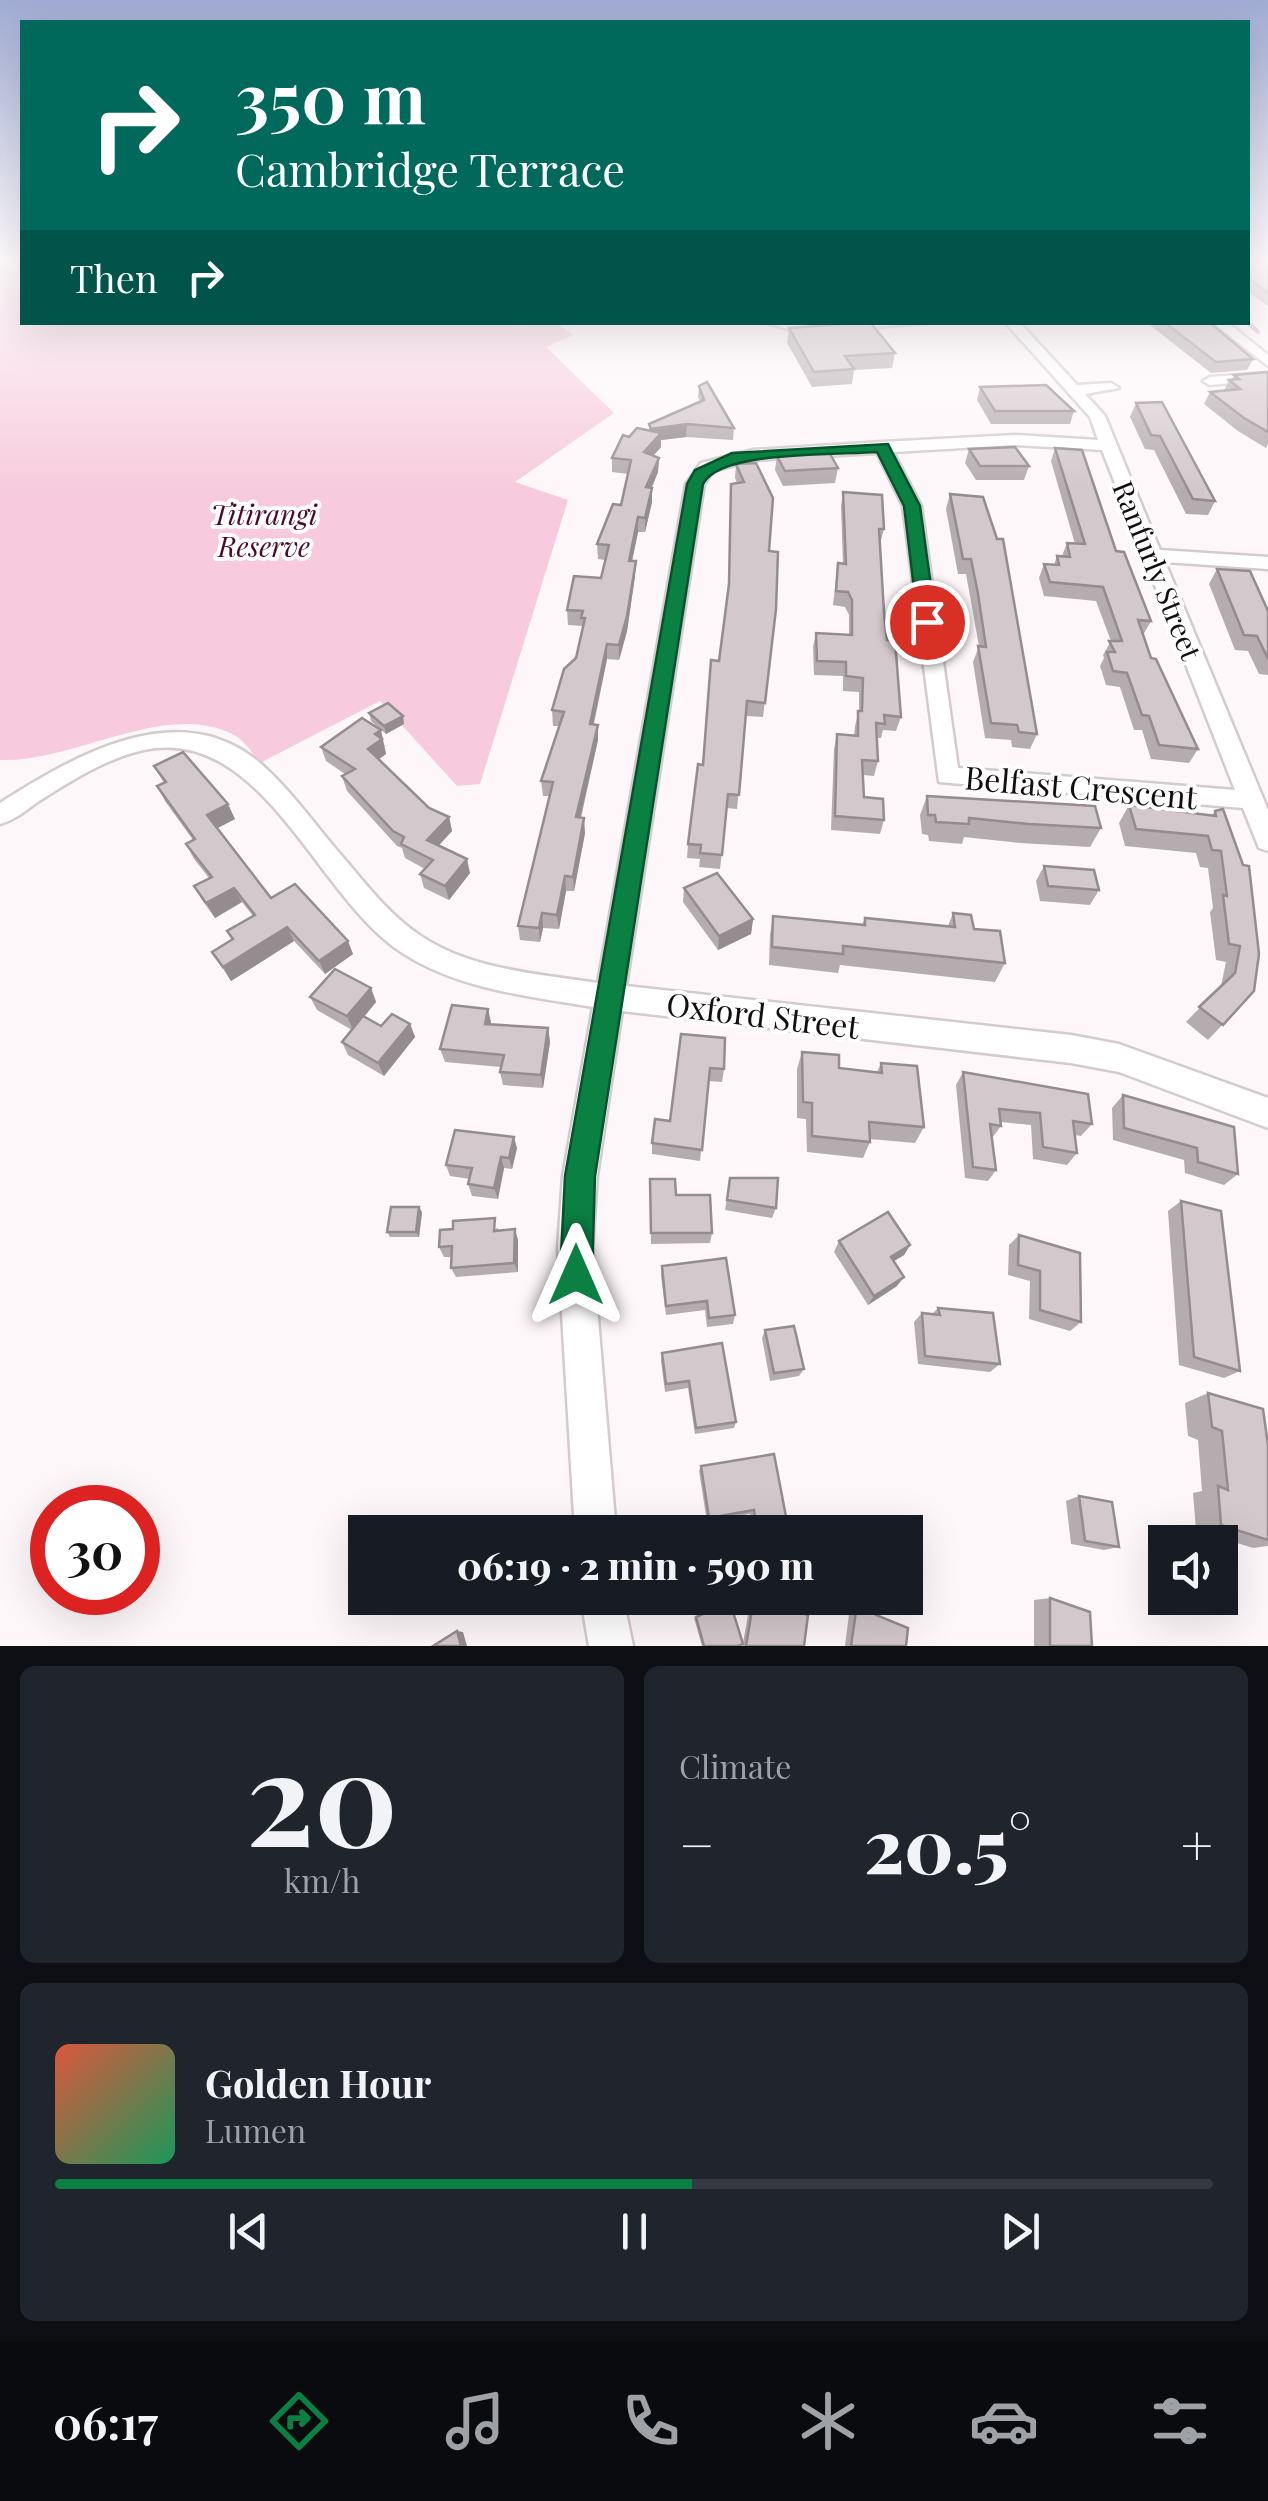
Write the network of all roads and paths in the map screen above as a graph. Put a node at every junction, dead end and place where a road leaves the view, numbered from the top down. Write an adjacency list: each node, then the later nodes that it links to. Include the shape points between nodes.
1 (1027, 339): 7 (street, Ranfurly Street)
2 (1239, 339): 3 (street)
3 (1268, 362)
4 (1268, 376): 5 (street)
5 (1210, 381)
6 (1111, 388): 7 (street)
7 (1076, 390): 8 (street, Ranfurly Street, via 1097,416)
8 (1108, 445): 9 (street, via 1015,440); 10 (street, Ranfurly Street)
9 (882, 448): 12 (street, Belfast Crescent, via 912,506 947,776); 15 (street, via 732,458 707,467 695,484)
10 (1152, 554): 11 (street); 12 (street, Ranfurly Street)
11 (1268, 564)
12 (1252, 800): 14 (street, Ranfurly Street)
13 (0, 815): 15 (street, Oxford Street, via 90,758 118,748 168,739 210,744 251,769 384,924 415,947 482,976)
14 (1268, 841)
15 (610, 996): 16 (street, Oxford Street, via 1071,1049 1119,1058); 17 (street, via 575,1247)
16 (1268, 1113)
17 (594, 1515)
18 (605, 1615): 19 (street)
19 (611, 1646)

